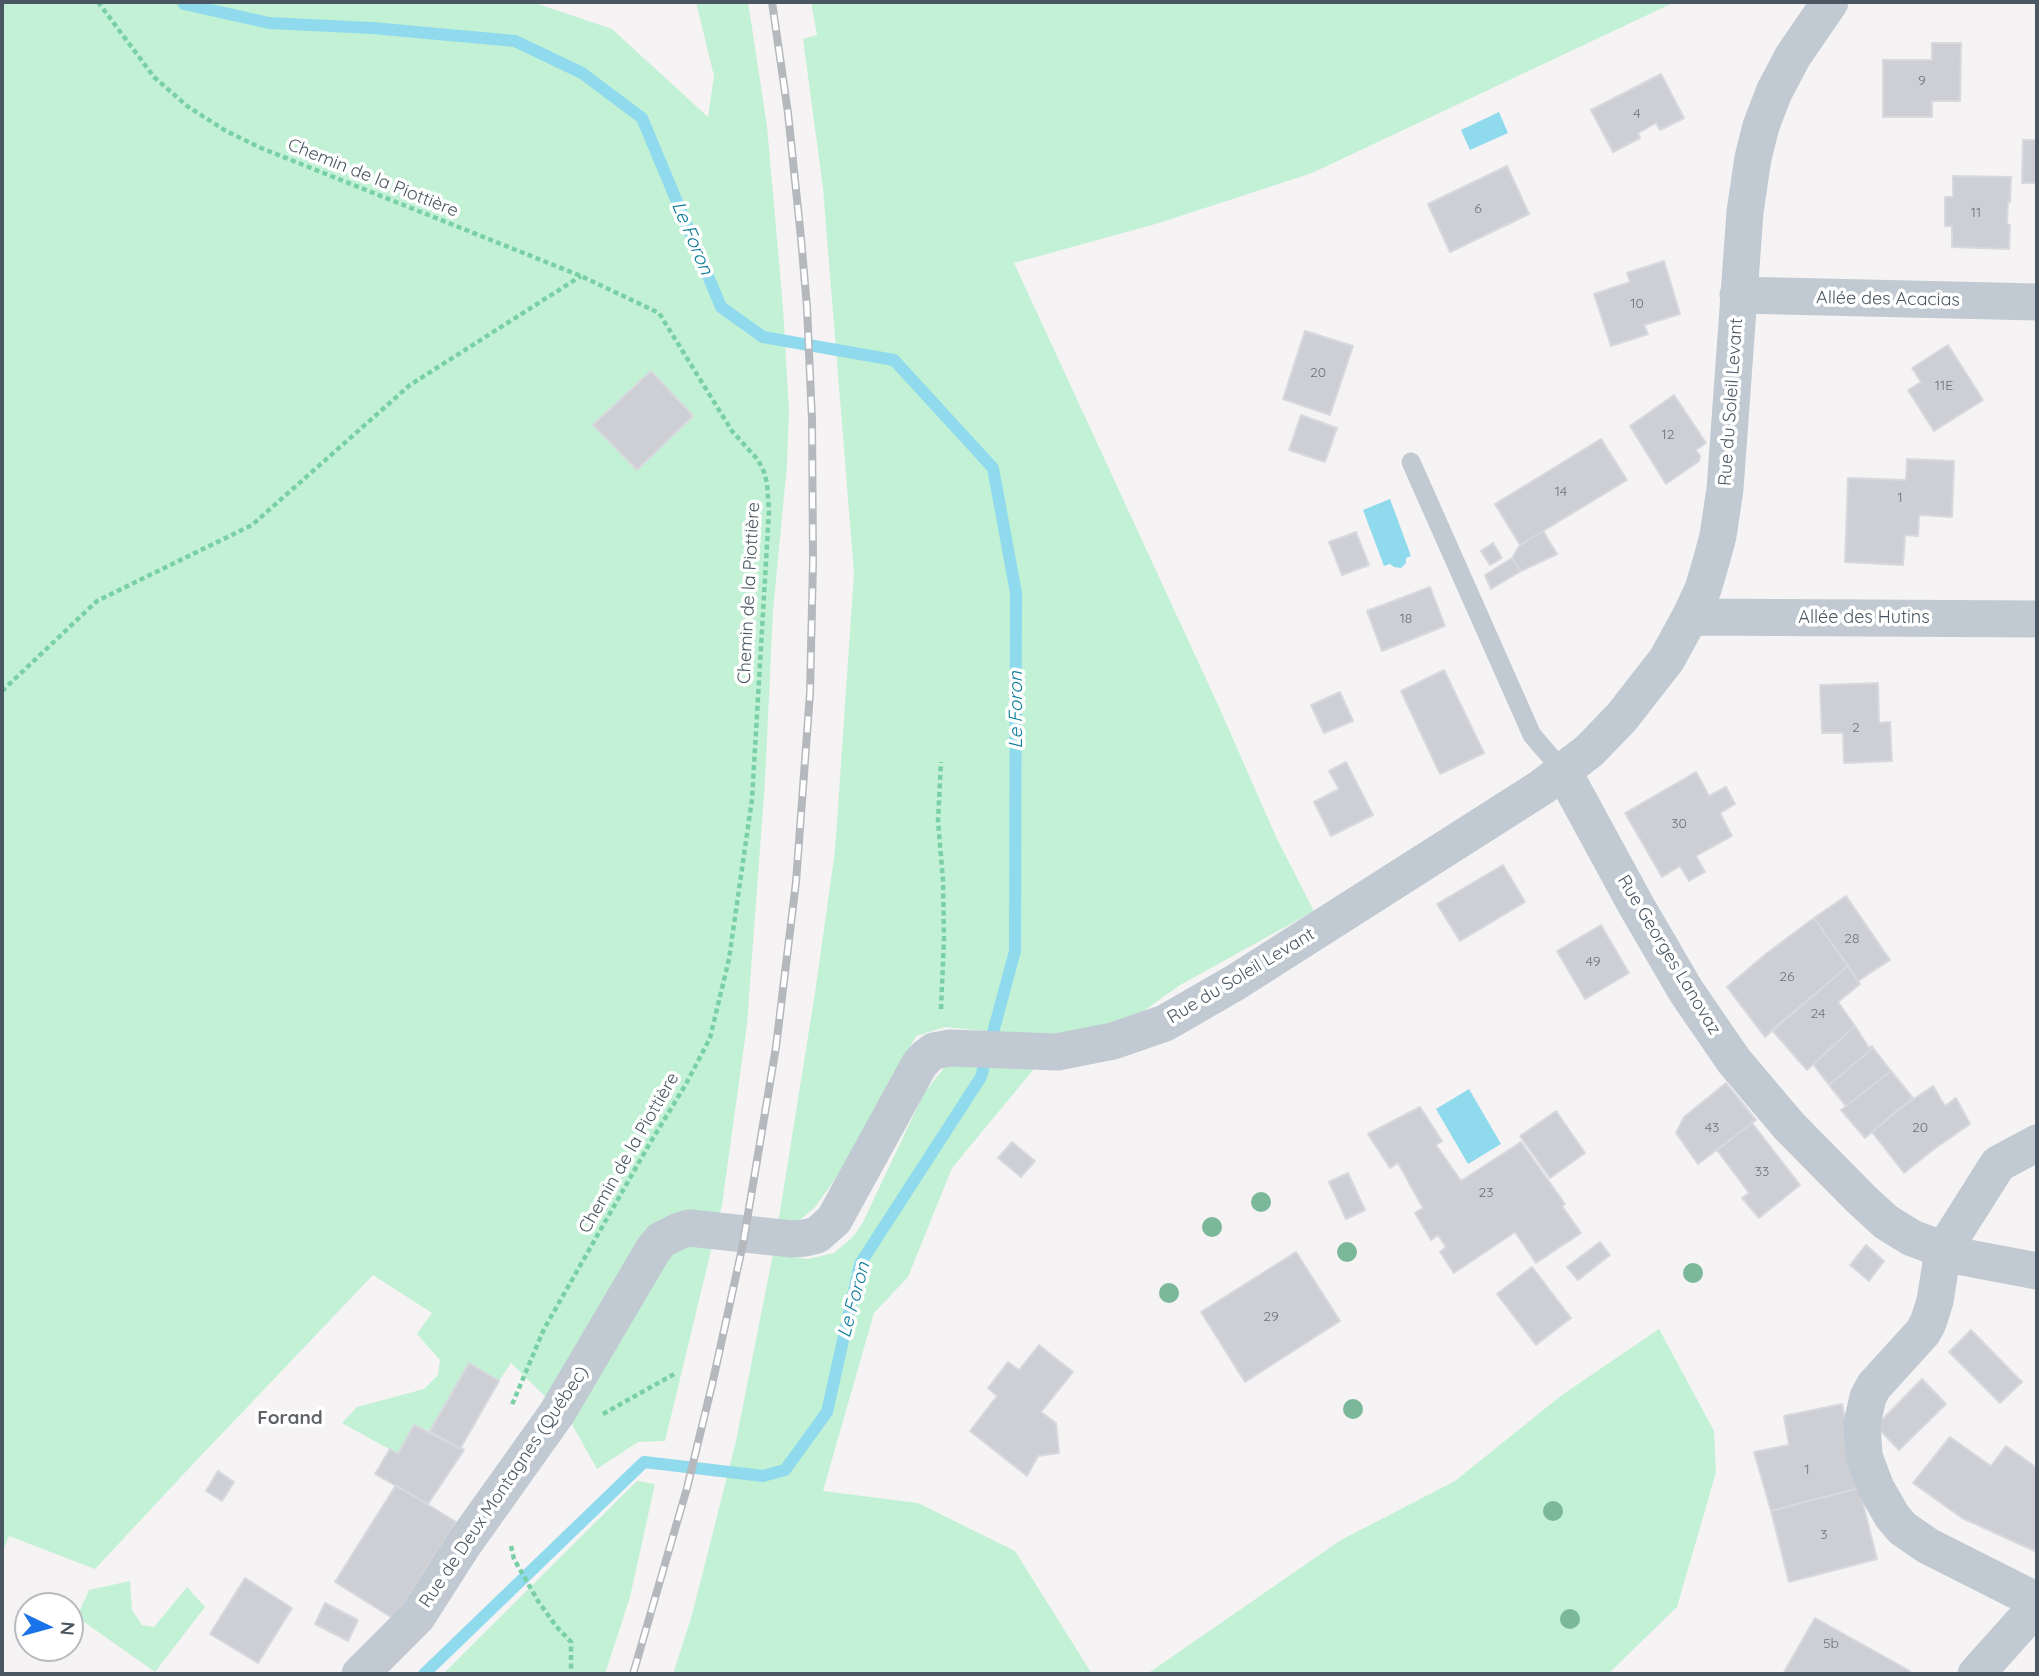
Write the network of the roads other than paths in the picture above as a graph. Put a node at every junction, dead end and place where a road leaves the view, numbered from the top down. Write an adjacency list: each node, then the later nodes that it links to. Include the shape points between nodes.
1 (1830, 2): 2 (street, Rue du Soleil Levant, via 1793,56 1761,126 1745,212)
2 (1738, 295): 3 (street, Allée des Acacias); 5 (street, Rue du Soleil Levant, via 1723,510 1703,589)
3 (2037, 302)
4 (1411, 462): 7 (lane, via 1532,735)
5 (1690, 617): 6 (street, Allée des Hutins); 7 (street, Rue du Soleil Levant, via 1667,659 1621,718)
6 (2037, 619)
7 (1563, 771): 9 (street, Rue du Soleil Levant, via 1281,954 1148,1030 1058,1052 942,1049 926,1057 834,1220 817,1235 805,1238); 10 (street, Rue Georges Lanovaz, via 1654,938 1734,1061 1789,1126 1886,1222)
8 (2037, 1143): 10 (street, via 1998,1164)
9 (769, 1236): 14 (street, Rue de Deux Montagnes (Québec), via 689,1228 661,1241 558,1413 417,1617)
10 (1943, 1251): 11 (street, Rue Georges Lanovaz); 12 (street, via 1935,1301 1923,1332 1868,1397 1862,1424 1864,1456 1883,1502 1902,1528)
11 (2037, 1270)
12 (2037, 1601)
13 (2037, 1606): 15 (street)
14 (360, 1674)
15 (1976, 1674)

